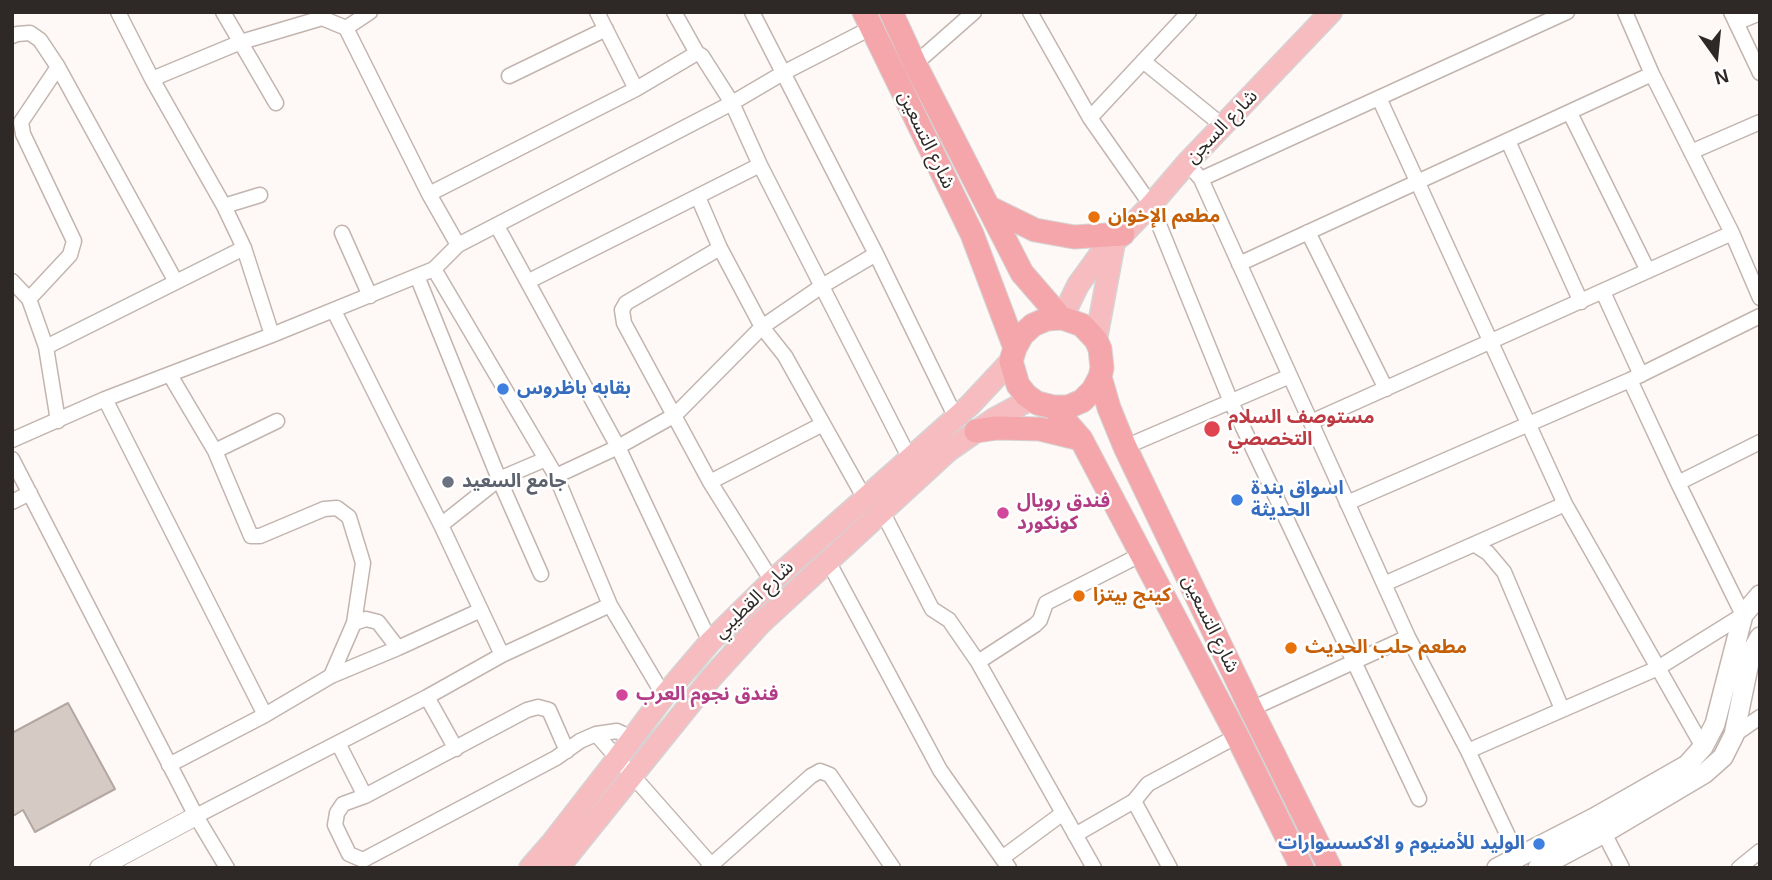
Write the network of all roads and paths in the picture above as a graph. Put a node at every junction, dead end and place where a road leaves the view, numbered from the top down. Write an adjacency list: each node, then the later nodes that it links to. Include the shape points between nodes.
1 (118, 12): 30 (street)
2 (223, 12): 21 (street)
3 (370, 12): 18 (street)
4 (597, 12): 19 (street)
5 (674, 12): 22 (street)
6 (752, 12): 26 (street)
7 (891, 12): 24 (highway, شارع التسعين)
8 (974, 12): 24 (street)
9 (1030, 12): 36 (street)
10 (1189, 12): 23 (street)
11 (1567, 12): 32 (street)
12 (1625, 12): 28 (street)
13 (1760, 13): 16 (street)
14 (320, 15): 18 (street); 21 (street)
15 (1324, 15): 38 (main road, شارع السجن)
16 (1734, 18): 27 (street)
17 (867, 20): 26 (street); 80 (highway, شارع التسعين, via 972,234)
18 (346, 27): 44 (street)
19 (606, 29): 29 (street); 31 (street)
20 (12, 36): 25 (street, via 30,33)
21 (241, 42): 30 (street); 33 (street)
22 (697, 53): 31 (street); 34 (street)
23 (1143, 61): 36 (street); 38 (street)
24 (915, 64): 49 (highway, شارع التسعين)
25 (58, 67): 65 (street); 70 (street, via 21,122 74,241 70,255)
26 (783, 73): 34 (street); 58 (street)
27 (1760, 73)
28 (1652, 74): 35 (street); 40 (street)
29 (509, 76)
30 (152, 79): 48 (street)
31 (636, 89): 44 (street)
32 (1379, 98): 42 (street); 43 (street)
33 (276, 103)
34 (732, 103): 41 (street); 50 (street)
35 (1570, 113): 39 (street); 61 (street)
36 (1090, 118): 47 (street)
37 (1760, 122): 40 (street)
38 (1223, 126): 42 (main road, شارع السجن)
39 (1508, 141): 43 (street); 71 (street)
40 (1691, 152): 53 (street)
41 (761, 164): 46 (street); 66 (street)
42 (1194, 171): 47 (main road, شارع السجن); 59 (street)
43 (1418, 182): 51 (street); 78 (street)
44 (429, 194): 55 (street)
45 (260, 195): 48 (street)
46 (698, 197): 57 (street); 64 (street)
47 (1151, 205): 54 (main road, شارع السجن); 88 (street)
48 (225, 206): 56 (street)
49 (988, 207): 54 (highway, via 1035,230); 74 (highway, شارع التسعين, via 1022,273)
50 (497, 226): 55 (street); 64 (street)
51 (1308, 232): 59 (street); 85 (street)
52 (342, 233): 68 (street)
53 (1732, 233): 61 (street); 69 (street)
54 (1119, 238): 74 (main road, شارع السجن, via 1078,285); 77 (main road)
55 (457, 246): 60 (street)
56 (244, 248): 65 (street); 76 (street)
57 (720, 248): 75 (street); 90 (street, via 626,303 622,310 624,323)
58 (876, 254): 66 (street); 91 (street)
59 (1239, 264): 82 (street)
60 (434, 269): 62 (street); 105 (street)
61 (1648, 271): 67 (street)
62 (417, 276): 68 (street); 108 (street)
63 (12, 281): 70 (street)
64 (528, 281): 101 (street)
65 (176, 282): 79 (street)
66 (822, 286): 75 (street); 106 (street)
67 (1604, 292): 71 (street); 84 (street)
68 (370, 296): 72 (street)
69 (1760, 298)
70 (29, 299): 79 (street)
71 (1581, 302): 78 (street)
72 (334, 311): 76 (street); 116 (street)
73 (1760, 316): 84 (street)
74 (1062, 318): 77 (highway, via 1082,325); 80 (highway, via 1033,325 1022,335)
75 (762, 327): 90 (street); 95 (street, via 785,356)
76 (272, 335): 81 (street)
77 (1096, 340): 83 (highway, via 1102,358)
78 (1491, 342): 85 (street); 96 (street)
79 (46, 347): 92 (street)
80 (1013, 355): 87 (highway, via 1018,385); 91 (main road, شارع القطيبي)
81 (170, 375): 86 (street); 103 (street)
82 (1290, 376): 88 (street); 94 (street)
83 (1100, 377): 89 (highway, via 1082,401); 102 (highway, شارع التسعين)
84 (1636, 377): 96 (street); 110 (street)
85 (1386, 389): 94 (street)
86 (105, 399): 92 (street); 141 (street)
87 (1031, 399): 89 (highway); 97 (main road, شارع القطيبي)
88 (1231, 402): 102 (street); 133 (street)
89 (1053, 407): 98 (highway, شارع التسعين)
90 (675, 415): 101 (street); 109 (street)
91 (956, 418): 106 (main road, شارع القطيبي)
92 (58, 421): 99 (street)
93 (277, 421): 103 (street)
94 (1311, 422): 113 (street)
95 (823, 424): 109 (street); 115 (street)
96 (1528, 424): 113 (street); 114 (street)
97 (976, 431): 98 (highway, via 1040,429); 106 (main road, شارع القطيبي)
98 (1081, 439): 118 (highway, شارع التسعين)
99 (12, 440)
100 (1760, 442): 110 (street)
101 (618, 447): 107 (street); 130 (street)
102 (1125, 447): 139 (highway, شارع التسعين)
103 (215, 451): 127 (street, via 250,536 324,509 337,508 349,517 363,563)
104 (12, 459): 111 (street)
105 (547, 459): 107 (street); 108 (street)
106 (915, 468): 115 (main road, شارع القطيبي)
107 (556, 476): 124 (street)
108 (499, 480): 116 (street); 120 (street)
109 (710, 482): 121 (street)
110 (1678, 483): 126 (street)
111 (30, 493): 112 (street); 153 (street)
112 (12, 502)
113 (1347, 503): 122 (street)
114 (1565, 504): 117 (street); 135 (street)
115 (873, 505): 119 (main road, شارع القطيبي); 121 (main road, شارع القطيبي); 134 (street, via 932,609 949,620)
116 (440, 525): 125 (street)
117 (1474, 544): 122 (street); 140 (street, via 1504,572)
118 (1142, 554): 134 (street, via 1046,603 1035,625); 145 (highway, شارع التسعين)
119 (828, 561): 154 (main road, شارع القطيبي, via 732,654); 164 (street, via 940,770)
120 (541, 574)
121 (772, 581): 130 (main road, شارع القطيبي)
122 (1384, 583): 128 (street)
123 (1760, 595): 126 (main road)
124 (610, 605): 132 (street); 137 (street)
125 (481, 610): 131 (street); 132 (street)
126 (1743, 615): 135 (street); 148 (main road, via 1715,724)
127 (355, 623): 131 (street, via 366,619 378,622); 136 (street)
128 (1408, 637): 133 (street); 151 (street)
129 (1760, 637): 144 (main road, via 1751,653)
130 (710, 642): 137 (main road, شارع القطيبي)
131 (398, 648): 136 (street)
132 (502, 655): 138 (street)
133 (1354, 661): 139 (street); 156 (street)
134 (978, 662): 158 (street)
135 (1658, 668): 140 (street); 148 (street)
136 (331, 676): 141 (street)
137 (664, 696): 146 (main road, شارع القطيبي)
138 (427, 697): 147 (street); 149 (street)
139 (1251, 709): 174 (highway, شارع التسعين)
140 (1562, 709): 151 (street)
141 (265, 715): 153 (street)
142 (1760, 718): 144 (street)
143 (596, 734): 146 (street, via 617,731); 150 (street); 152 (street)
144 (1734, 735): 160 (main road, via 1723,757 1705,774)
145 (1237, 736): 157 (street, via 1148,784); 173 (highway, شارع التسعين)
146 (632, 738): 152 (main road, شارع القطيبي)
147 (338, 743): 155 (street); 159 (street)
148 (1703, 747): 163 (main road, via 1687,765 1664,779)
149 (456, 749): 150 (street, via 538,708 549,710); 155 (street)
150 (567, 751): 155 (street, via 363,860 349,855 335,825 343,804)
151 (1468, 751): 163 (street)
152 (617, 759): 154 (street); 170 (main road, شارع القطيبي)
153 (169, 765): 159 (street)
154 (632, 776): 165 (main road, شارع القطيبي); 166 (street)
155 (365, 796)
156 (1419, 799)
157 (1133, 801): 161 (street); 172 (street)
158 (1063, 813): 161 (street); 164 (street)
159 (196, 816): 168 (street); 169 (street)
160 (1604, 832): 176 (main road); 177 (street)
161 (1075, 835): 167 (street)
162 (1760, 851): 178 (street)
163 (1518, 857): 175 (main road)
164 (1005, 863)
165 (563, 866)
166 (711, 867): 171 (street, via 820,771 830,775)
167 (1091, 867)
168 (99, 868)
169 (227, 868)
170 (530, 868)
171 (892, 868)
172 (1170, 868)
173 (1302, 868)
174 (1330, 868)
175 (1497, 868)
176 (1538, 868)
177 (1622, 868)
178 (1739, 868)

